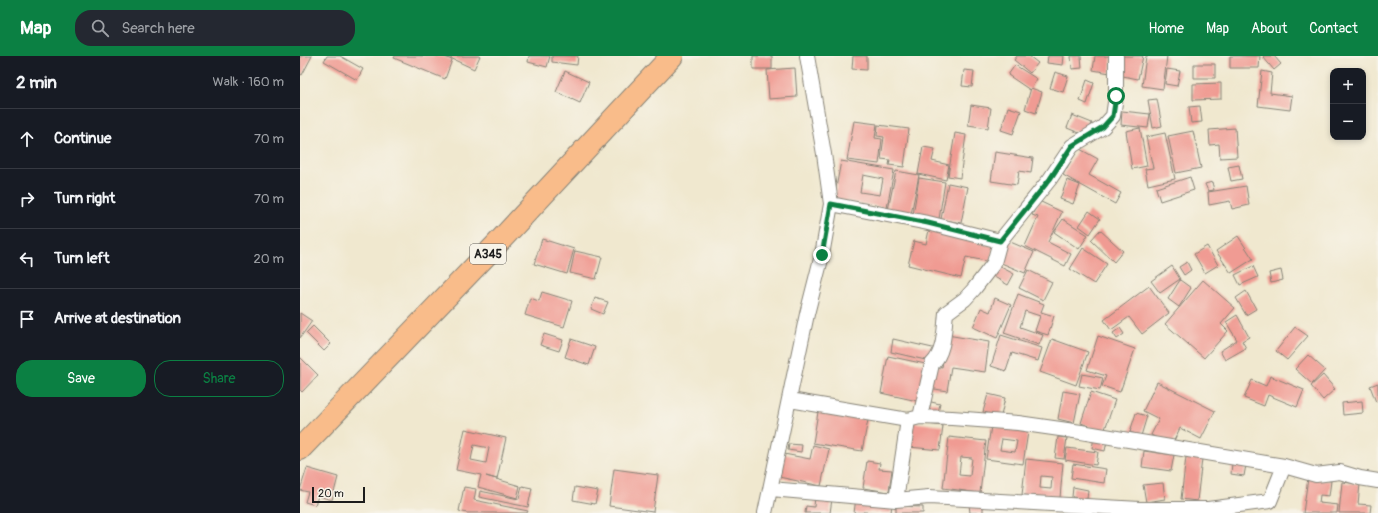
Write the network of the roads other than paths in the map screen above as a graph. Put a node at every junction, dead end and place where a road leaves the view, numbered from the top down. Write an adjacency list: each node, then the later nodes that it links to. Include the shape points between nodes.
1 (672, 56): 8 (highway, A345, via 495,246)
2 (807, 56): 4 (street)
3 (1116, 56): 5 (street, via 1113,116 1103,127 1072,146 1046,184)
4 (831, 204): 5 (street, via 928,223); 6 (street)
5 (1000, 241): 7 (street, via 994,263 966,299 946,313 942,347 937,360 932,364)
6 (790, 400): 7 (street); 11 (street)
7 (914, 419): 9 (street, via 952,418 1018,423); 12 (street)
8 (300, 449)
9 (1284, 466): 10 (street, via 1316,475 1340,472); 12 (street, via 1270,501 1208,509 1140,509 930,497)
10 (1378, 481)
11 (771, 489): 12 (street); 13 (street)
12 (896, 500)
13 (765, 513)

